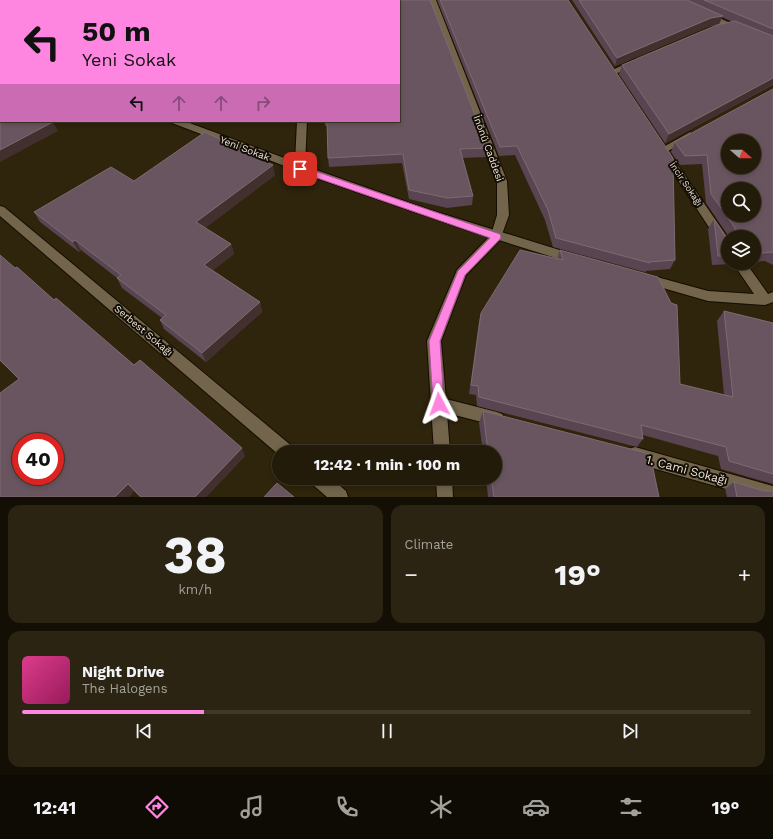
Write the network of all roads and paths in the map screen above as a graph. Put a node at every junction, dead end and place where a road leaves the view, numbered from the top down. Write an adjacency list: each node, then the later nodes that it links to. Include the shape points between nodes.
1 (431, 1): 13 (street, İnönü Caddesi, via 502,181 503,215)
2 (702, 13): 3 (street)
3 (730, 26): 4 (street); 5 (street)
4 (716, 28)
5 (752, 34)
6 (640, 60): 7 (street)
7 (612, 72)
8 (178, 122): 11 (street, Yeni Sokak)
9 (302, 122): 11 (street)
10 (696, 131): 14 (street, İncir Sokağı, via 660,147)
11 (300, 169): 13 (street, Yeni Sokak)
12 (0, 210): 21 (street, Serbest Sokağı)
13 (496, 237): 15 (street, Yeni Sokak); 19 (street, İnönü Caddesi, via 461,273 434,341)
14 (721, 237)
15 (587, 262)
16 (745, 270): 18 (street)
17 (632, 275): 18 (street, via 708,296)
18 (769, 299)
19 (439, 404): 20 (street); 22 (street, İnönü Caddesi)
20 (515, 424)
21 (279, 445)
22 (442, 445)
23 (622, 452): 26 (street, 1. Cami Sokağı)
24 (326, 485): 27 (street)
25 (444, 485): 28 (street)
26 (773, 494)
27 (340, 497)
28 (445, 497)

